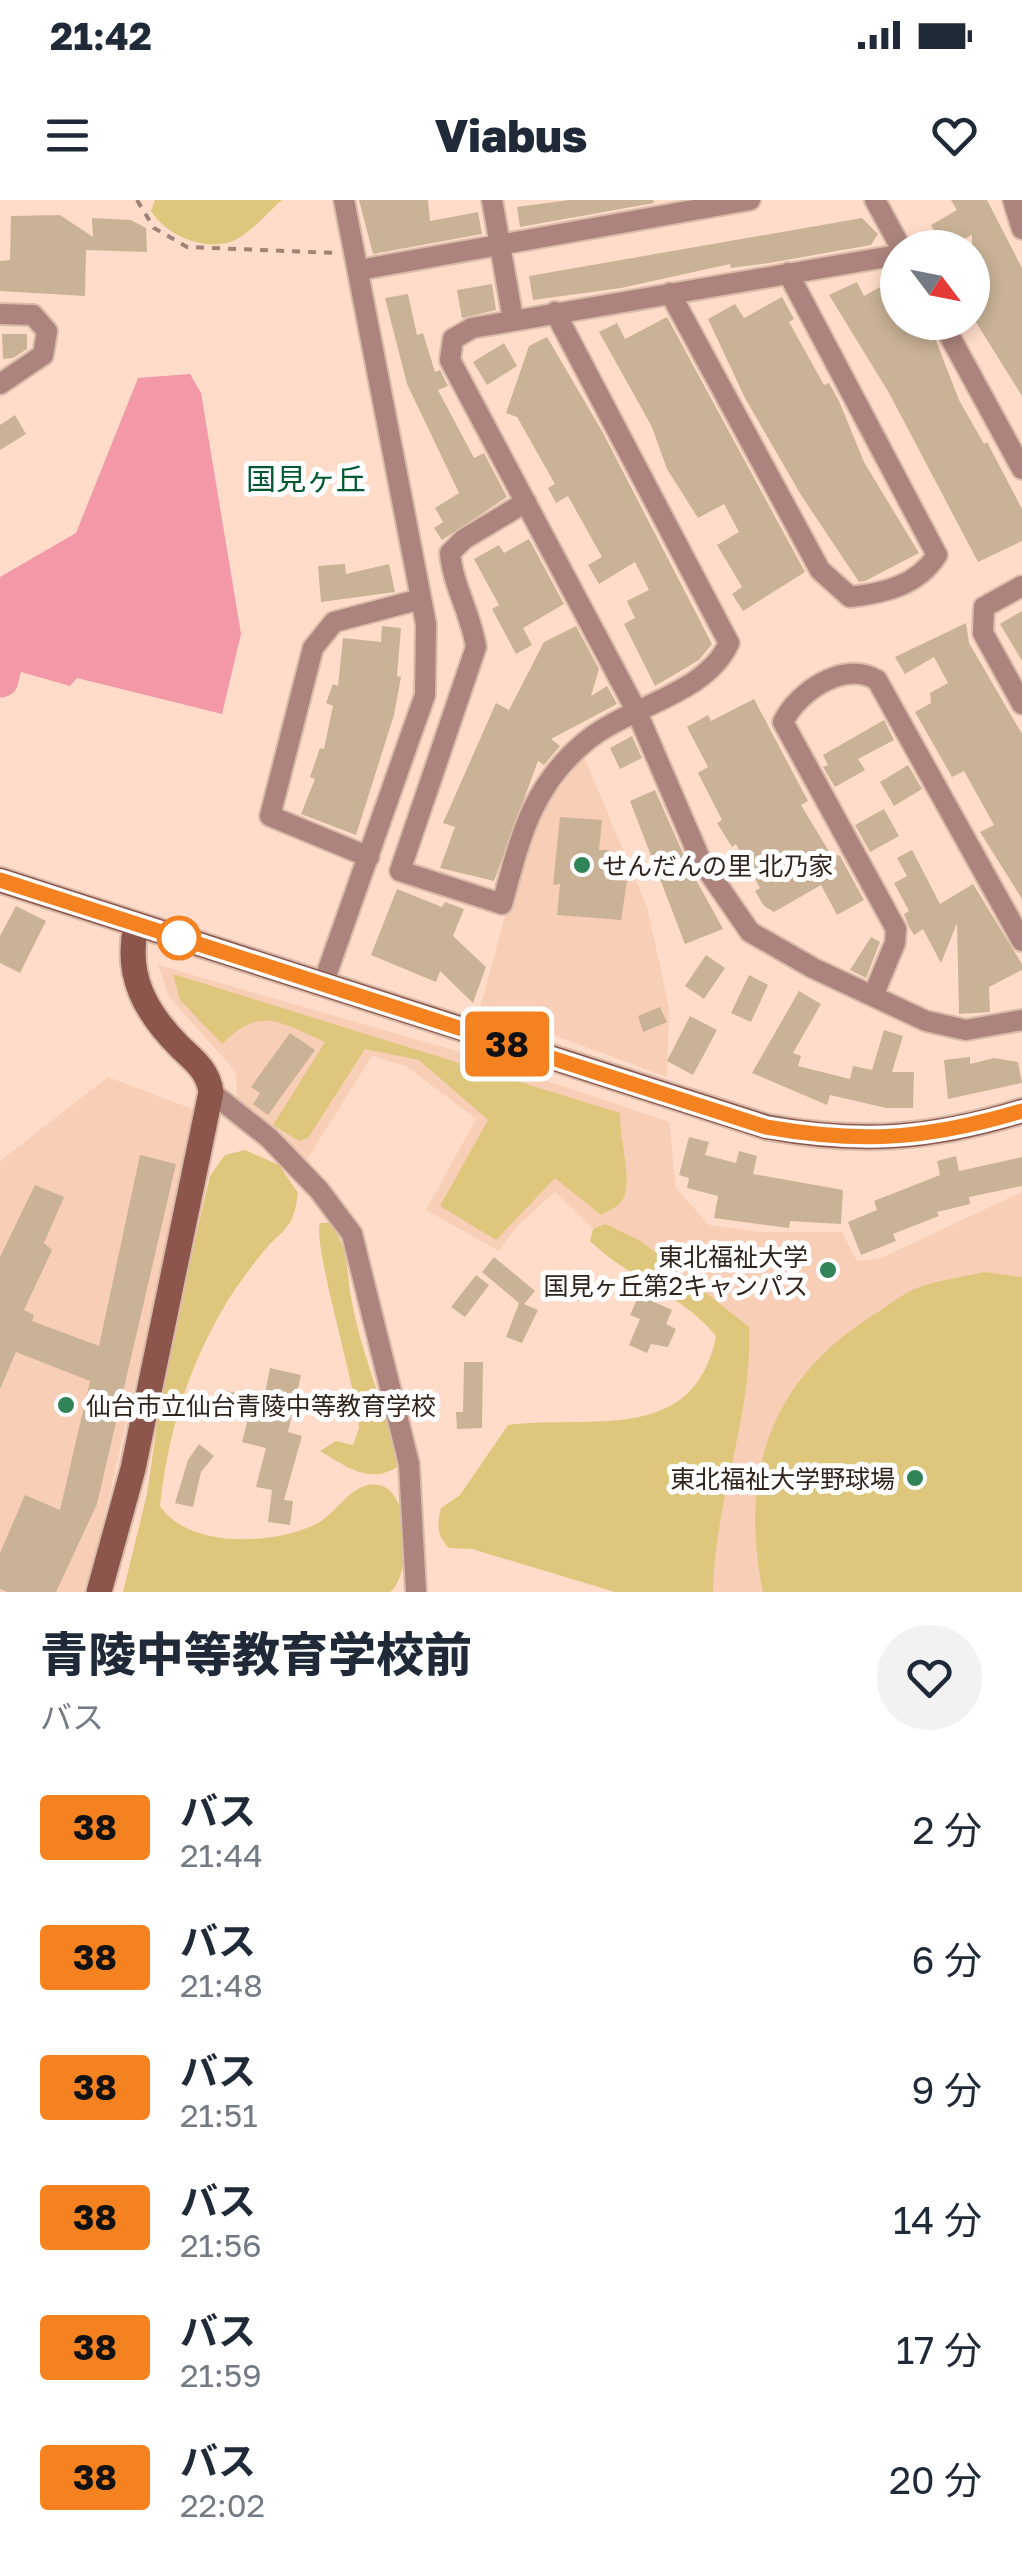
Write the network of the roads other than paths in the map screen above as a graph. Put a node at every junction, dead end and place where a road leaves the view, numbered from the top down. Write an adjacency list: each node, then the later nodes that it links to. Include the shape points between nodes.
1 (344, 200): 11 (street)
2 (492, 200): 9 (street)
3 (750, 200): 6 (street)
4 (875, 200): 7 (street)
5 (1013, 200): 8 (street)
6 (703, 204): 9 (street)
7 (891, 230)
8 (1022, 230)
9 (500, 245): 11 (street); 16 (street)
10 (880, 258): 12 (street)
11 (357, 262): 22 (street)
12 (788, 273): 13 (street); 13 (street, via 936,555 926,571 876,594 850,597 820,570)
13 (670, 293): 14 (street)
14 (555, 312): 16 (street); 24 (street, via 730,643 702,676)
15 (0, 314): 18 (street, via 33,315 47,331 43,356)
16 (513, 319): 20 (street, via 453,339 450,360)
17 (952, 340): 19 (street)
18 (0, 384)
19 (1022, 469)
20 (526, 502): 24 (street); 24 (street, via 450,553 476,647 400,870 502,904 528,810 583,743)
21 (1022, 586): 23 (street, via 984,606 984,632)
22 (421, 598): 25 (street, via 425,695); 25 (street, via 334,622 313,648 270,816)
23 (1022, 704)
24 (636, 710): 30 (street, via 702,861 732,911 778,949)
25 (369, 857): 29 (street)
26 (0, 880): 27 (street)
27 (136, 926): 29 (street); 32 (street, via 132,972 139,994 199,1064)
28 (1022, 941): 30 (street, via 878,680 864,672 841,674 793,702 784,722 896,929)
29 (324, 984): 33 (street, via 784,1130 874,1140)
30 (873, 996): 31 (street, via 926,1022 966,1030)
31 (1022, 1020)
32 (210, 1092): 34 (street, via 133,1469); 35 (street, via 269,1138 352,1234 409,1464)
33 (1022, 1111)
34 (99, 1592)
35 (416, 1592)

